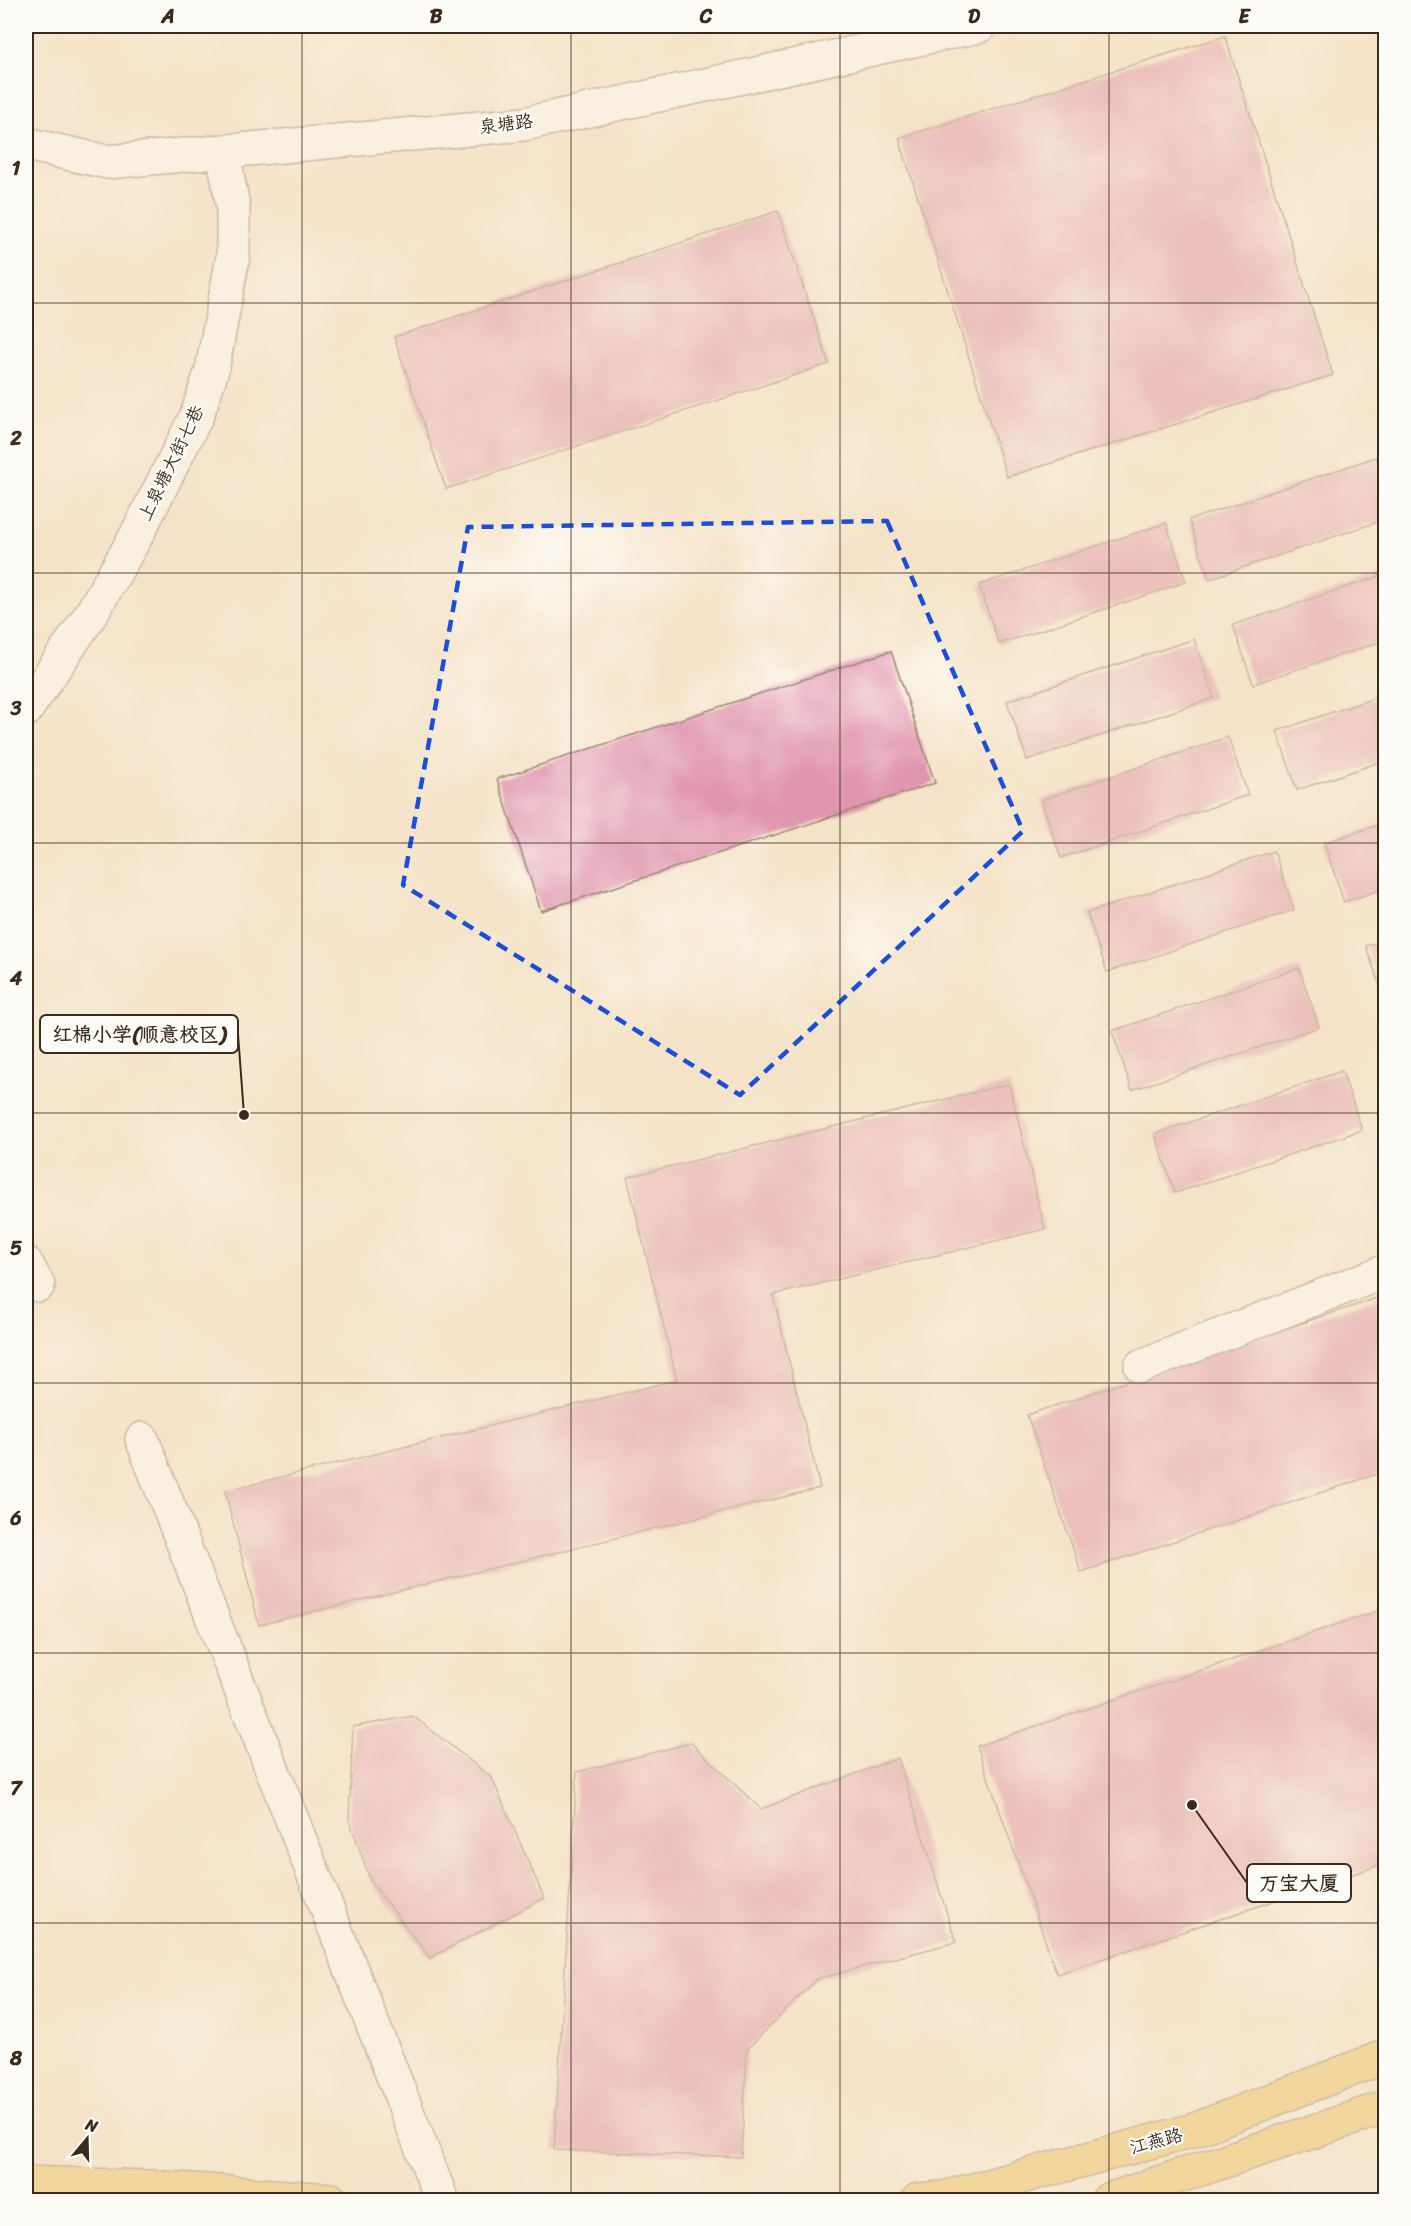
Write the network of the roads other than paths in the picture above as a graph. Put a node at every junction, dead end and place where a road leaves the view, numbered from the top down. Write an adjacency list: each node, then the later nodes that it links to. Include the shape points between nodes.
1 (979, 26): 3 (street, 泉塘路, via 524,124)
2 (26, 144): 3 (street, 泉塘路, via 107,162)
3 (224, 151): 4 (street, 上泉塘大街七巷, via 233,207 233,256 212,370 197,415 92,614)
4 (26, 710)
5 (1386, 1271): 6 (street)
6 (1141, 1366)
7 (142, 1439): 12 (street)
8 (1386, 2056): 13 (main road, 江燕路, via 1194,2130 943,2198)
9 (1386, 2107): 14 (main road)
10 (26, 2183): 11 (main road)
11 (331, 2200)
12 (442, 2200)
13 (918, 2200)
14 (1108, 2200)

